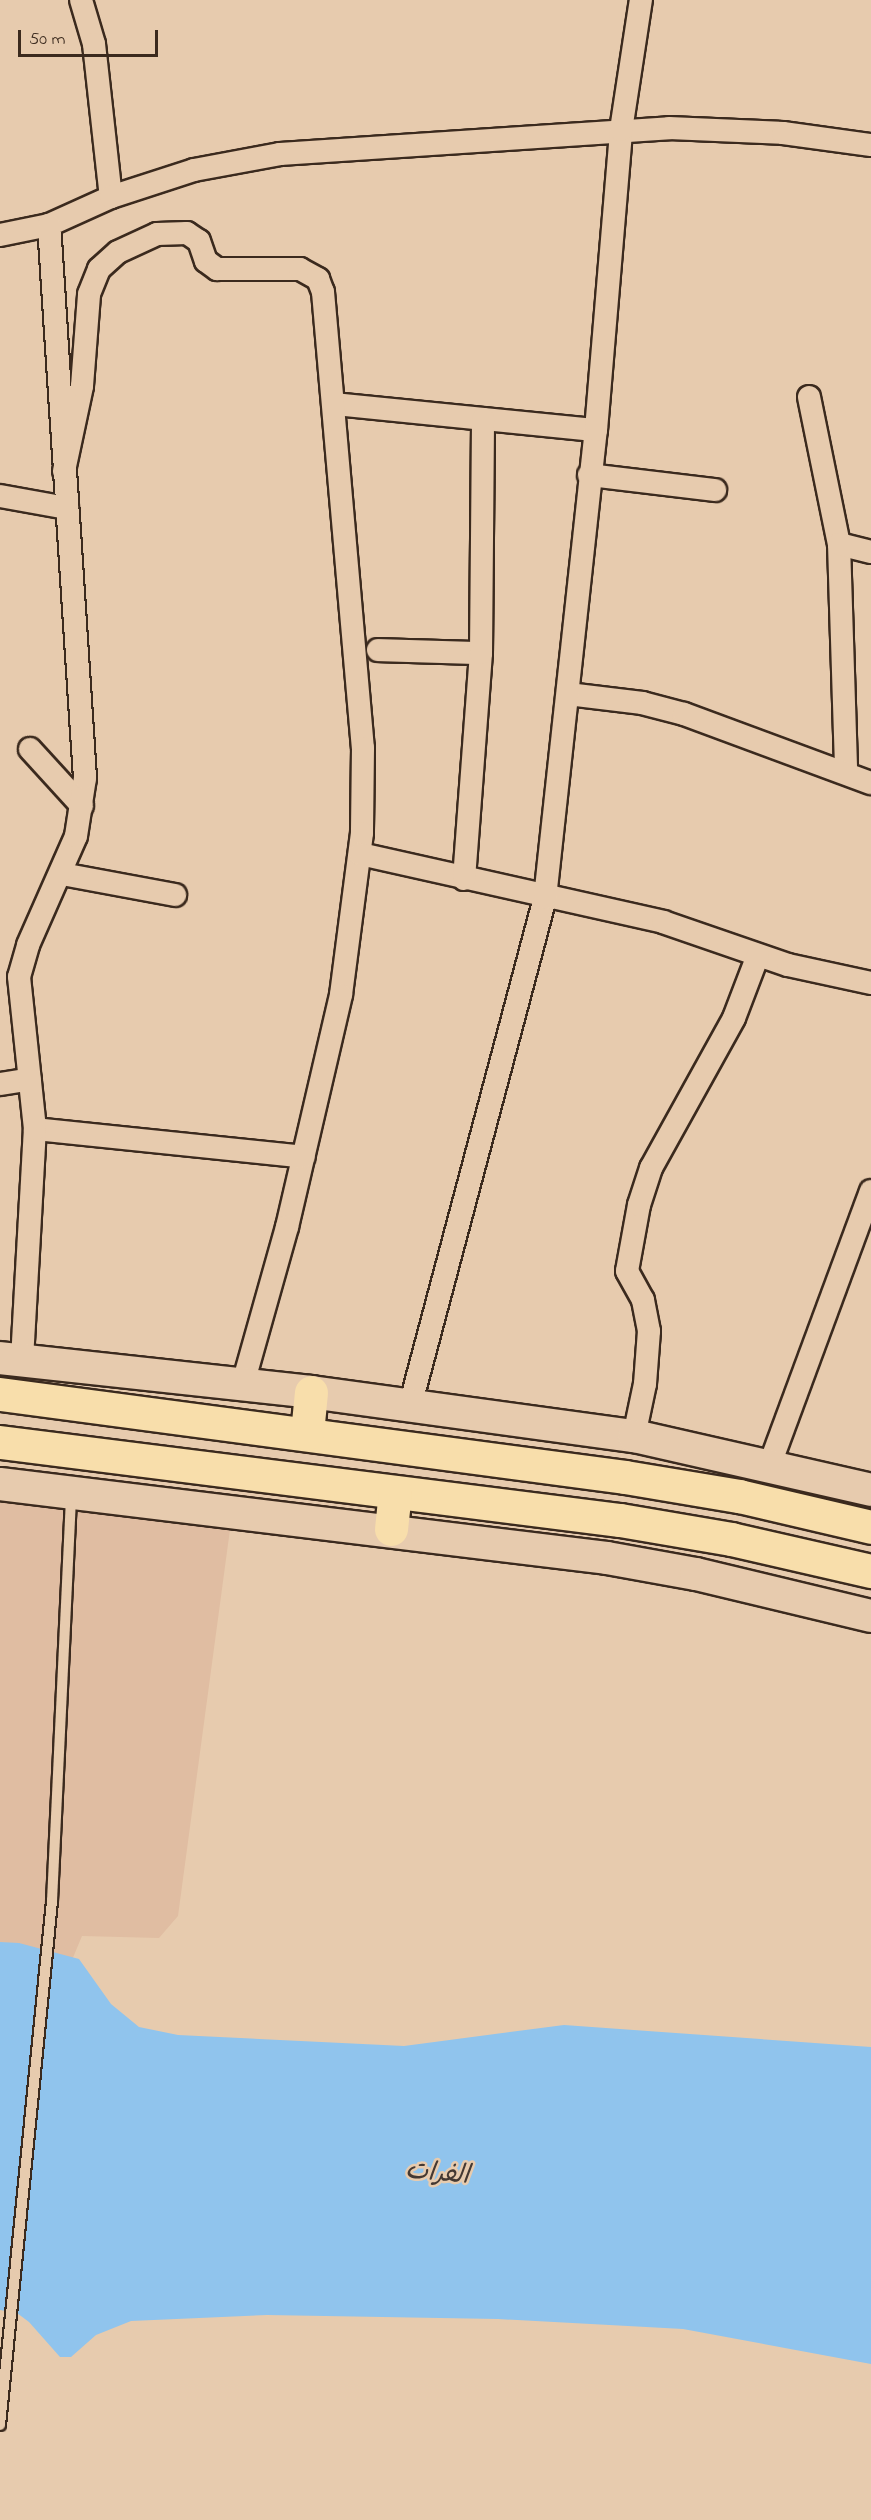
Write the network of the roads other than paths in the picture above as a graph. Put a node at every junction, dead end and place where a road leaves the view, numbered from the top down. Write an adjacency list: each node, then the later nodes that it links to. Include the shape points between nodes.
1 (81, 0): 3 (street)
2 (641, 0): 4 (street)
3 (90, 11): 6 (street)
4 (621, 129): 5 (street, via 726,129); 6 (street, via 280,154 194,170); 12 (street)
5 (871, 145)
6 (111, 197): 7 (street)
7 (49, 225): 8 (street); 13 (street)
8 (0, 235)
9 (809, 397): 18 (street)
10 (334, 404): 11 (street); 13 (street, via 323,292 314,274 293,268 223,271 206,261 199,241 192,235 157,234 118,252 93,281 82,386); 27 (street, via 363,748)
11 (483, 419): 12 (street); 21 (street)
12 (596, 430): 14 (street)
13 (64, 471): 17 (street)
14 (589, 475): 15 (street); 22 (street)
15 (715, 490)
16 (0, 496): 17 (street)
17 (67, 508): 26 (street, via 84,722)
18 (839, 544): 19 (street); 24 (street)
19 (871, 552)
20 (378, 651): 21 (street)
21 (481, 653): 29 (street)
22 (568, 694): 24 (street, via 642,703 684,714); 31 (street)
23 (30, 749): 26 (street)
24 (846, 772): 25 (street)
25 (871, 783)
26 (82, 806): 28 (street)
27 (360, 854): 29 (street); 37 (street, via 341,994)
28 (62, 874): 30 (street); 34 (street, via 21,966 20,1000)
29 (464, 879): 31 (street)
30 (175, 895)
31 (545, 898): 32 (street, via 663,922); 43 (street)
32 (758, 955): 33 (street, via 814,972); 47 (street, via 734,1018 651,1168 639,1204 626,1257 627,1271 643,1300 649,1331 645,1383)
33 (871, 983)
34 (30, 1079): 35 (street); 36 (street)
35 (0, 1084)
36 (35, 1129): 37 (street); 39 (street)
37 (304, 1157): 40 (street)
38 (871, 1191): 49 (street)
39 (11, 1359): 40 (main road)
40 (243, 1384): 41 (main road)
41 (311, 1392): 43 (main road); 46 (highway)
42 (0, 1394): 45 (highway)
43 (410, 1406): 47 (main road)
44 (0, 1414): 45 (highway, via 136,1430)
45 (234, 1424): 46 (highway)
46 (307, 1433): 54 (highway, via 728,1494)
47 (634, 1436): 49 (main road)
48 (0, 1442): 53 (highway)
49 (770, 1464): 51 (main road)
50 (0, 1484): 52 (main road)
51 (871, 1490)
52 (71, 1492): 55 (main road); 58 (lane, via 52,1901)
53 (395, 1492): 55 (highway); 56 (highway, via 620,1520 731,1539)
54 (871, 1527)
55 (392, 1529): 57 (main road, via 696,1574)
56 (871, 1571)
57 (871, 1616)
58 (0, 2425)

